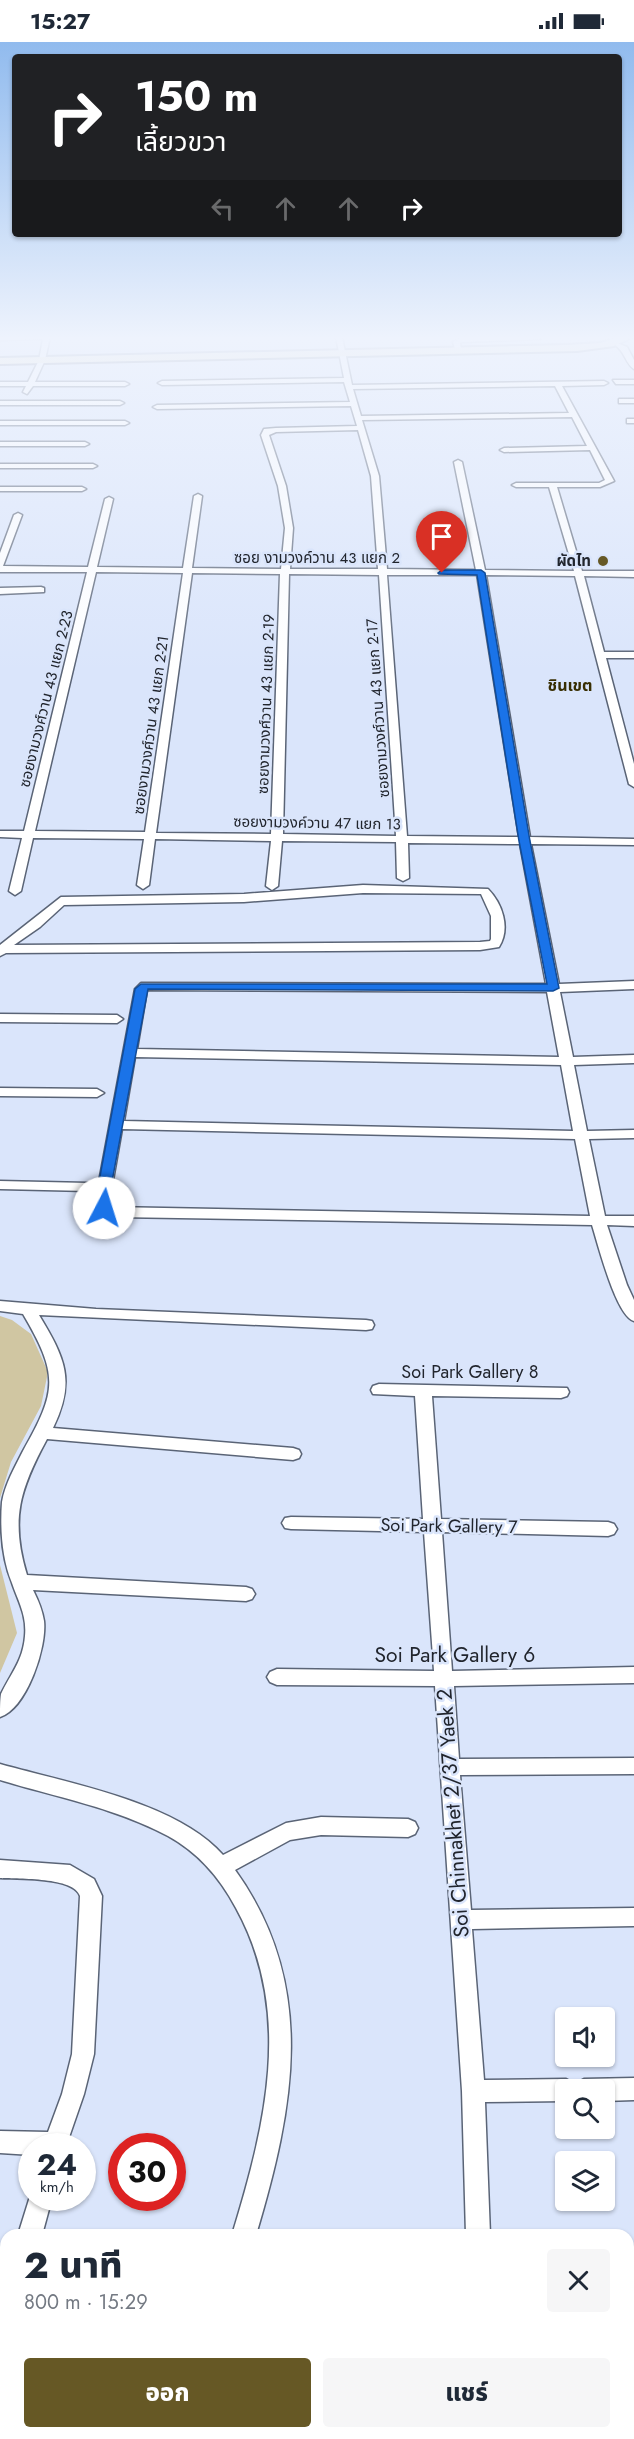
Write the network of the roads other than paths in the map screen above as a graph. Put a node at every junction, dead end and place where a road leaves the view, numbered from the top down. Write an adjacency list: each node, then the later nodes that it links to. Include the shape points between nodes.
1 (592, 448): 10 (street, via 609,483)
2 (270, 449): 19 (street, ซอยงามวงศ์วาน 43 แยก 2-19, via 289,528)
3 (368, 449): 20 (street, ซอยงามวงศ์วาน 43 แยก 2-17, via 375,476)
4 (554, 449): 5 (street)
5 (504, 450)
6 (458, 462): 21 (street)
7 (0, 466): 8 (street)
8 (93, 466)
9 (516, 485): 10 (street)
10 (552, 485): 22 (street)
11 (0, 489): 12 (street)
12 (82, 489)
13 (198, 496): 18 (street, ซอยงามวงศ์วาน 43 แยก 2-21)
14 (109, 499): 17 (street, ซอยงามวงศ์วาน 43 แยก 2-23)
15 (18, 515): 16 (street)
16 (0, 567): 17 (street, ซอย งามวงค์วาน 43 แยก 2)
17 (92, 569): 18 (street, ซอย งามวงค์วาน 43 แยก 2); 30 (street, ซอยงามวงศ์วาน 43 แยก 2-23)
18 (188, 570): 19 (street, ซอย งามวงค์วาน 43 แยก 2); 31 (street, ซอยงามวงศ์วาน 43 แยก 2-21)
19 (285, 571): 20 (street, ซอย งามวงค์วาน 43 แยก 2); 32 (street, ซอยงามวงศ์วาน 43 แยก 2-19)
20 (384, 572): 21 (street, ซอย งามวงค์วาน 43 แยก 2); 33 (street, ซอยงามวงศ์วาน 43 แยก 2-17)
21 (481, 573): 22 (street, ซอย งามวงค์วาน 43 แยก 2); 34 (street)
22 (579, 574): 23 (street, ซอย งามวงค์วาน 43 แยก 2); 26 (street)
23 (634, 574)
24 (41, 590): 25 (street)
25 (0, 591)
26 (599, 655): 27 (street); 28 (street)
27 (634, 655)
28 (634, 784)
29 (0, 834): 30 (street, ซอยงามวงค์วาน 47 แยก 13)
30 (28, 835): 31 (street, ซอยงามวงค์วาน 47 แยก 13); 39 (street, ซอยงามวงศ์วาน 43 แยก 2-23)
31 (151, 835): 32 (street, ซอยงามวงค์วาน 47 แยก 13); 37 (street, ซอยงามวงศ์วาน 43 แยก 2-21)
32 (277, 837): 33 (street, ซอยงามวงค์วาน 47 แยก 13); 38 (street, ซอยงามวงศ์วาน 43 แยก 2-19)
33 (402, 839): 34 (street, ซอยงามวงค์วาน 47 แยก 13); 36 (street, ซอยงามวงศ์วาน 43 แยก 2-17)
34 (525, 841): 35 (street, ซอยงามวงค์วาน 47 แยก 13); 42 (street)
35 (634, 842)
36 (403, 878)
37 (143, 885)
38 (272, 886)
39 (15, 891)
40 (1, 951): 40 (street, via 61,901 244,897 363,889 477,890 488,895 499,936 497,943 480,946)
41 (634, 985): 42 (street)
42 (553, 988): 45 (street, via 145,986 141,989); 47 (street)
43 (0, 1018): 44 (street)
44 (117, 1019)
45 (130, 1053): 47 (street); 50 (street)
46 (634, 1059): 47 (street)
47 (567, 1061): 52 (street)
48 (0, 1092): 49 (street)
49 (97, 1093)
50 (117, 1125): 52 (street); 56 (street, via 102,1203 107,1211)
51 (634, 1134): 52 (street)
52 (580, 1136): 56 (street)
53 (0, 1185): 54 (street)
54 (88, 1187)
55 (634, 1221): 56 (street)
56 (599, 1222): 59 (street, via 619,1285)
57 (0, 1306): 58 (street)
58 (28, 1308): 60 (street); 64 (street, via 48,1346 59,1385 54,1407)
59 (634, 1316)
60 (366, 1325)
61 (379, 1390): 62 (street, Soi Park Gallery 8)
62 (423, 1391): 63 (street, Soi Park Gallery 8); 67 (street, Soi Chinnakhet 2/37 Yaek 2)
63 (561, 1392)
64 (40, 1433): 65 (street); 69 (street, via 11,1501 10,1535)
65 (292, 1454)
66 (291, 1523): 67 (street, Soi Park Gallery 7)
67 (431, 1526): 68 (street, Soi Park Gallery 7); 73 (street, Soi Chinnakhet 2/37 Yaek 2)
68 (608, 1529)
69 (20, 1582): 70 (street); 74 (street, via 32,1609 32,1650 12,1696)
70 (246, 1594)
71 (634, 1675): 73 (street, Soi Park Gallery 6)
72 (277, 1677): 73 (street, Soi Park Gallery 6)
73 (444, 1679): 76 (street, Soi Chinnakhet 2/37 Yaek 2)
74 (0, 1709)
75 (634, 1766): 76 (street)
76 (450, 1767): 82 (street, Soi Chinnakhet 2/37 Yaek 2)
77 (0, 1773): 79 (street, via 163,1823 196,1842)
78 (408, 1828): 79 (street, via 321,1826 286,1832)
79 (221, 1867): 92 (street, via 254,1914 279,1989 282,2040 278,2089 261,2183)
80 (0, 1869): 87 (street, via 70,1874 87,1885 91,1896 83,2054)
81 (634, 1917): 82 (street)
82 (461, 1920): 86 (street, Soi Chinnakhet 2/37 Yaek 2)
83 (615, 2089): 84 (street)
84 (634, 2089)
85 (555, 2090): 86 (street)
86 (473, 2091): 93 (street, Soi Chinnakhet 2/37 Yaek 2)
87 (60, 2133)
88 (0, 2142): 89 (street)
89 (18, 2143)
90 (36, 2211): 91 (street)
91 (32, 2229)
92 (246, 2229)
93 (478, 2229)

